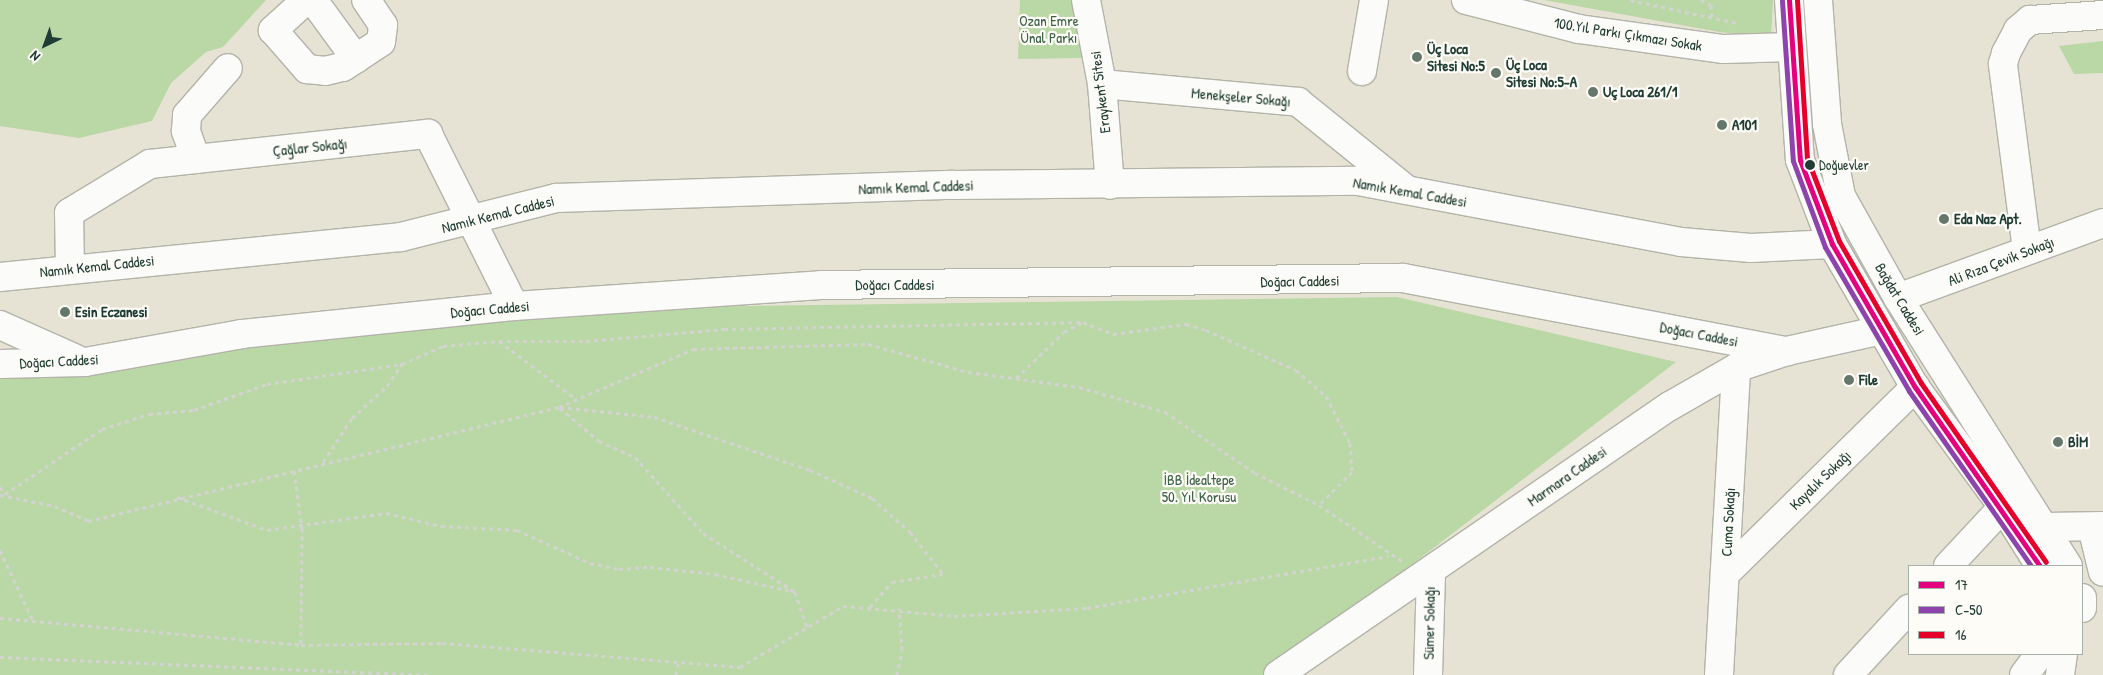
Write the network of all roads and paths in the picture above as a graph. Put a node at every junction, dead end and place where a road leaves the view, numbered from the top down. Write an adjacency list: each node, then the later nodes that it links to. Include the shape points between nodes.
1 (306, 0): 15 (main road, via 272,30 307,69 334,70)
2 (313, 0): 15 (main road)
3 (366, 0): 15 (main road, via 384,31 378,46)
4 (1086, 0): 18 (main road, Eraykent Sitesi)
5 (1374, 0): 17 (main road)
6 (1466, 0): 14 (main road, 100.Yıl Parkı Çıkmazı Sokak, via 1579,28 1724,49)
7 (1630, 0): 12 (path)
8 (1701, 0): 12 (path, via 1711,5)
9 (1789, 0): 14 (main road, Bağdat Caddesi)
10 (1818, 0): 28 (main road, Bağdat Caddesi, via 1827,124 1841,196)
11 (2103, 15): 25 (main road, via 2030,20 2018,30 2006,53 2003,64)
12 (1712, 18): 13 (path)
13 (1747, 25)
14 (1792, 47): 24 (main road, Bağdat Caddesi, via 1800,160)
15 (356, 59)
16 (228, 68): 19 (main road, via 187,115 186,131)
17 (1362, 71)
18 (1102, 84): 20 (main road, Eraykent Sitesi); 21 (main road, Menekşeler Sokağı, via 1298,102)
19 (196, 159): 23 (main road, Çağlar Sokağı, via 428,134); 26 (main road, Çağlar Sokağı, via 150,164 69,213)
20 (1110, 185): 21 (main road, Namık Kemal Caddesi, via 1358,181); 23 (main road, Namık Kemal Caddesi, via 953,185 556,198)
21 (1409, 190): 24 (main road, Namık Kemal Caddesi, via 1681,242 1751,248)
22 (2103, 223): 25 (main road, Ali Rıza Çevik Sokağı)
23 (469, 224): 26 (main road, Namık Kemal Caddesi, via 401,237); 29 (main road, Çağlar Sokağı)
24 (1832, 244): 32 (main road, Bağdat Caddesi)
25 (2027, 250): 28 (main road, Ali Rıza Çevik Sokağı)
26 (70, 268): 27 (main road, Namık Kemal Caddesi)
27 (0, 278)
28 (1898, 298): 52 (main road, Bağdat Caddesi)
29 (514, 306): 34 (main road, Doğacı Caddesi, via 821,286 1403,278); 35 (main road, Doğacı Caddesi, via 242,334)
30 (1084, 322): 33 (path, via 724,328 586,341); 39 (path, via 1064,332); 49 (path, via 1113,334 1186,324 1296,370 1326,396 1353,458 1346,483)
31 (0, 325): 35 (main road)
32 (1882, 330): 34 (main road, Marmara Caddesi); 40 (main road, Bağdat Caddesi)
33 (500, 341): 37 (path, via 443,346); 41 (path)
34 (1787, 351): 38 (main road, Marmara Caddesi)
35 (85, 362): 36 (main road, Doğacı Caddesi)
36 (0, 364)
37 (402, 364): 43 (path, via 387,386 352,418); 46 (path, via 267,384 194,410 149,414 102,429)
38 (1736, 368): 59 (main road, Marmara Caddesi, via 1670,406); 61 (main road, Cuma Sokağı)
39 (1016, 379): 41 (path, via 968,372 868,344 693,350); 49 (path, via 1079,388 1165,412 1255,473)
40 (1915, 387): 50 (main road, Bağdat Caddesi); 61 (main road, Kayalık Sokağı)
41 (577, 399): 42 (path)
42 (558, 407): 43 (path); 62 (path, via 599,441 635,457 703,533); 63 (path, via 654,417 810,470 872,498 910,532 942,574 892,582)
43 (322, 462): 44 (path)
44 (294, 471): 48 (path); 53 (path)
45 (0, 487): 46 (path)
46 (5, 494): 47 (path); 48 (path, via 54,506 88,521)
47 (0, 495)
48 (177, 496): 53 (path, via 267,530)
49 (1320, 505): 55 (path)
50 (2003, 507): 56 (main road); 57 (main road, Bağdat Caddesi)
51 (2098, 526): 52 (main road); 60 (main road)
52 (2046, 527): 58 (main road, Bağdat Caddesi)
53 (302, 528): 62 (path, via 386,513 441,526 517,530 610,567 715,574); 69 (path)
54 (0, 550): 67 (path)
55 (1389, 556): 59 (path); 64 (path, via 1088,608 954,616)
56 (1949, 565)
57 (2039, 565)
58 (2067, 565)
59 (1430, 571): 78 (main road, Marmara Caddesi); 79 (main road, Sümer Sokağı)
60 (2103, 572)
61 (1725, 574): 80 (main road, Cuma Sokağı)
62 (795, 592): 68 (path)
63 (870, 607): 64 (path); 68 (path, via 843,606)
64 (899, 608): 77 (path, via 902,650)
65 (1908, 610): 81 (main road)
66 (0, 618): 67 (path)
67 (32, 618): 69 (path)
68 (808, 630): 74 (path, via 740,667)
69 (301, 645): 74 (path, via 442,643)
70 (2039, 655): 82 (main road)
71 (2063, 655): 83 (main road)
72 (2080, 655): 84 (main road)
73 (0, 657): 75 (path)
74 (678, 663): 76 (path)
75 (432, 675)
76 (676, 675)
77 (897, 675)
78 (1278, 675)
79 (1428, 675)
80 (1719, 675)
81 (1848, 675)
82 (2024, 675)
83 (2060, 675)
84 (2080, 675)

